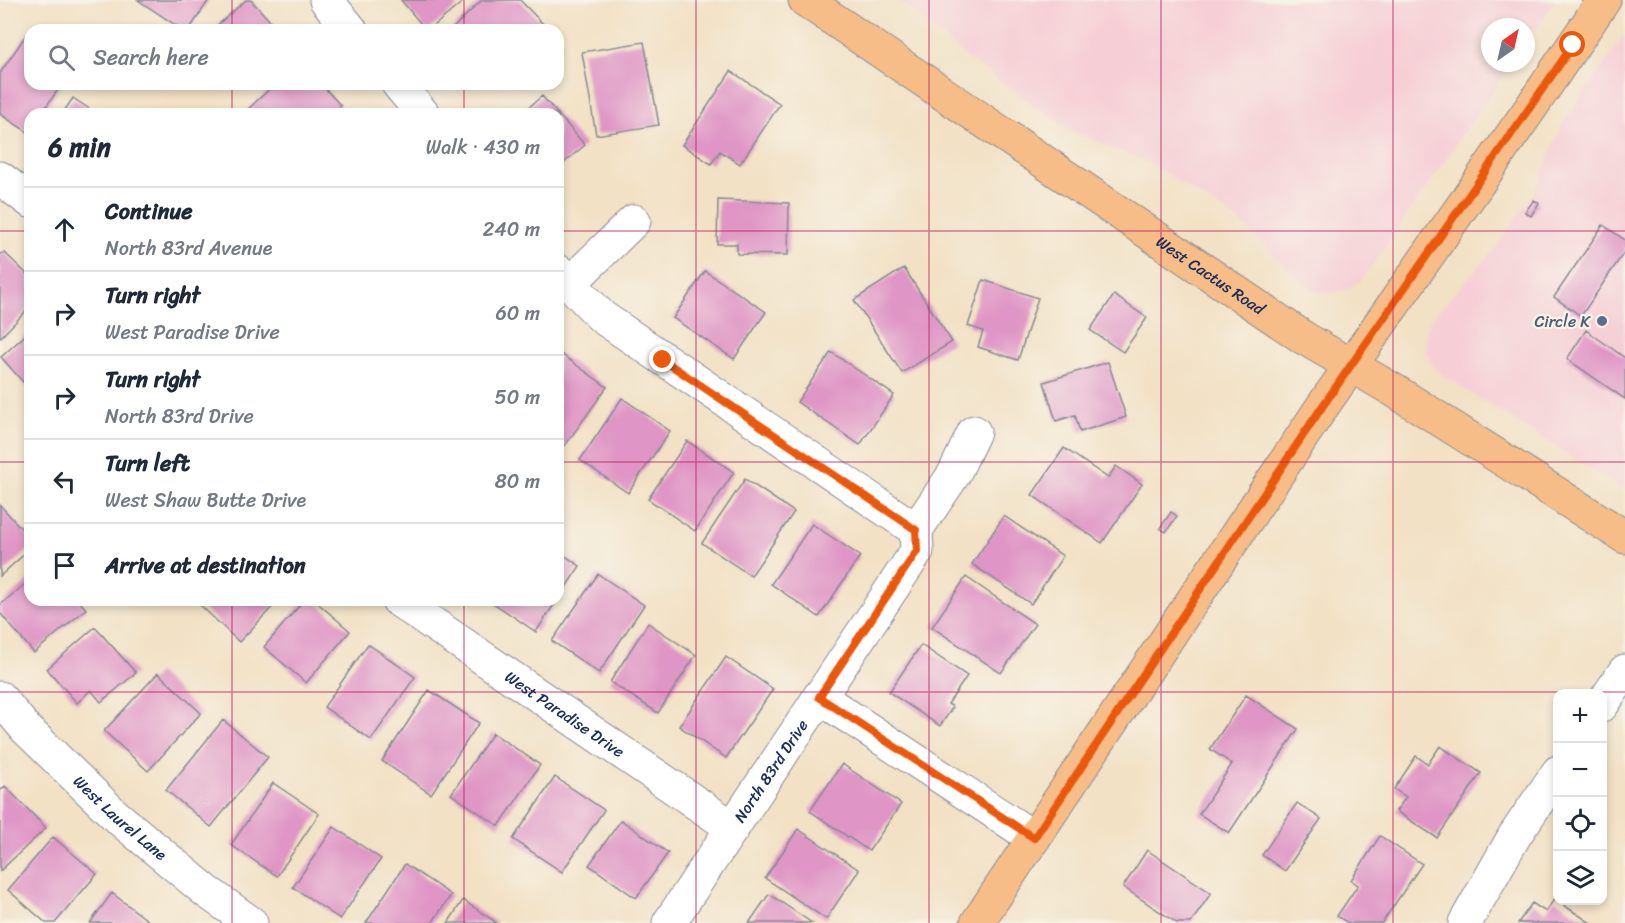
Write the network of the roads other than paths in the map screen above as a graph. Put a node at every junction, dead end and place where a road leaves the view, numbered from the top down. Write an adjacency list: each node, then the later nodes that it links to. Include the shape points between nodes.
1 (326, 0): 4 (street)
2 (805, 0): 12 (main road, West Cactus Road, via 1304,339)
3 (1604, 0): 12 (main road)
4 (346, 24)
5 (403, 90): 6 (street)
6 (418, 108)
7 (0, 178): 8 (street)
8 (24, 196)
9 (634, 221): 10 (street)
10 (564, 276)
11 (564, 278): 14 (street, via 602,317)
12 (1351, 365): 15 (main road, West Cactus Road); 23 (main road)
13 (974, 432): 14 (street, North 83rd Drive, via 954,474)
14 (916, 530): 18 (street, North 83rd Drive, via 917,551)
15 (1625, 537)
16 (407, 606): 22 (street, West Paradise Drive)
17 (1625, 671): 20 (street)
18 (819, 697): 22 (street, North 83rd Drive); 23 (street)
19 (0, 698): 24 (street, West Laurel Lane, via 26,729 116,816)
20 (1607, 698)
21 (1553, 778): 27 (street)
22 (733, 828): 25 (street, North 83rd Drive)
23 (1034, 838): 26 (main road)
24 (251, 923)
25 (669, 923)
26 (977, 923)
27 (1465, 923)

